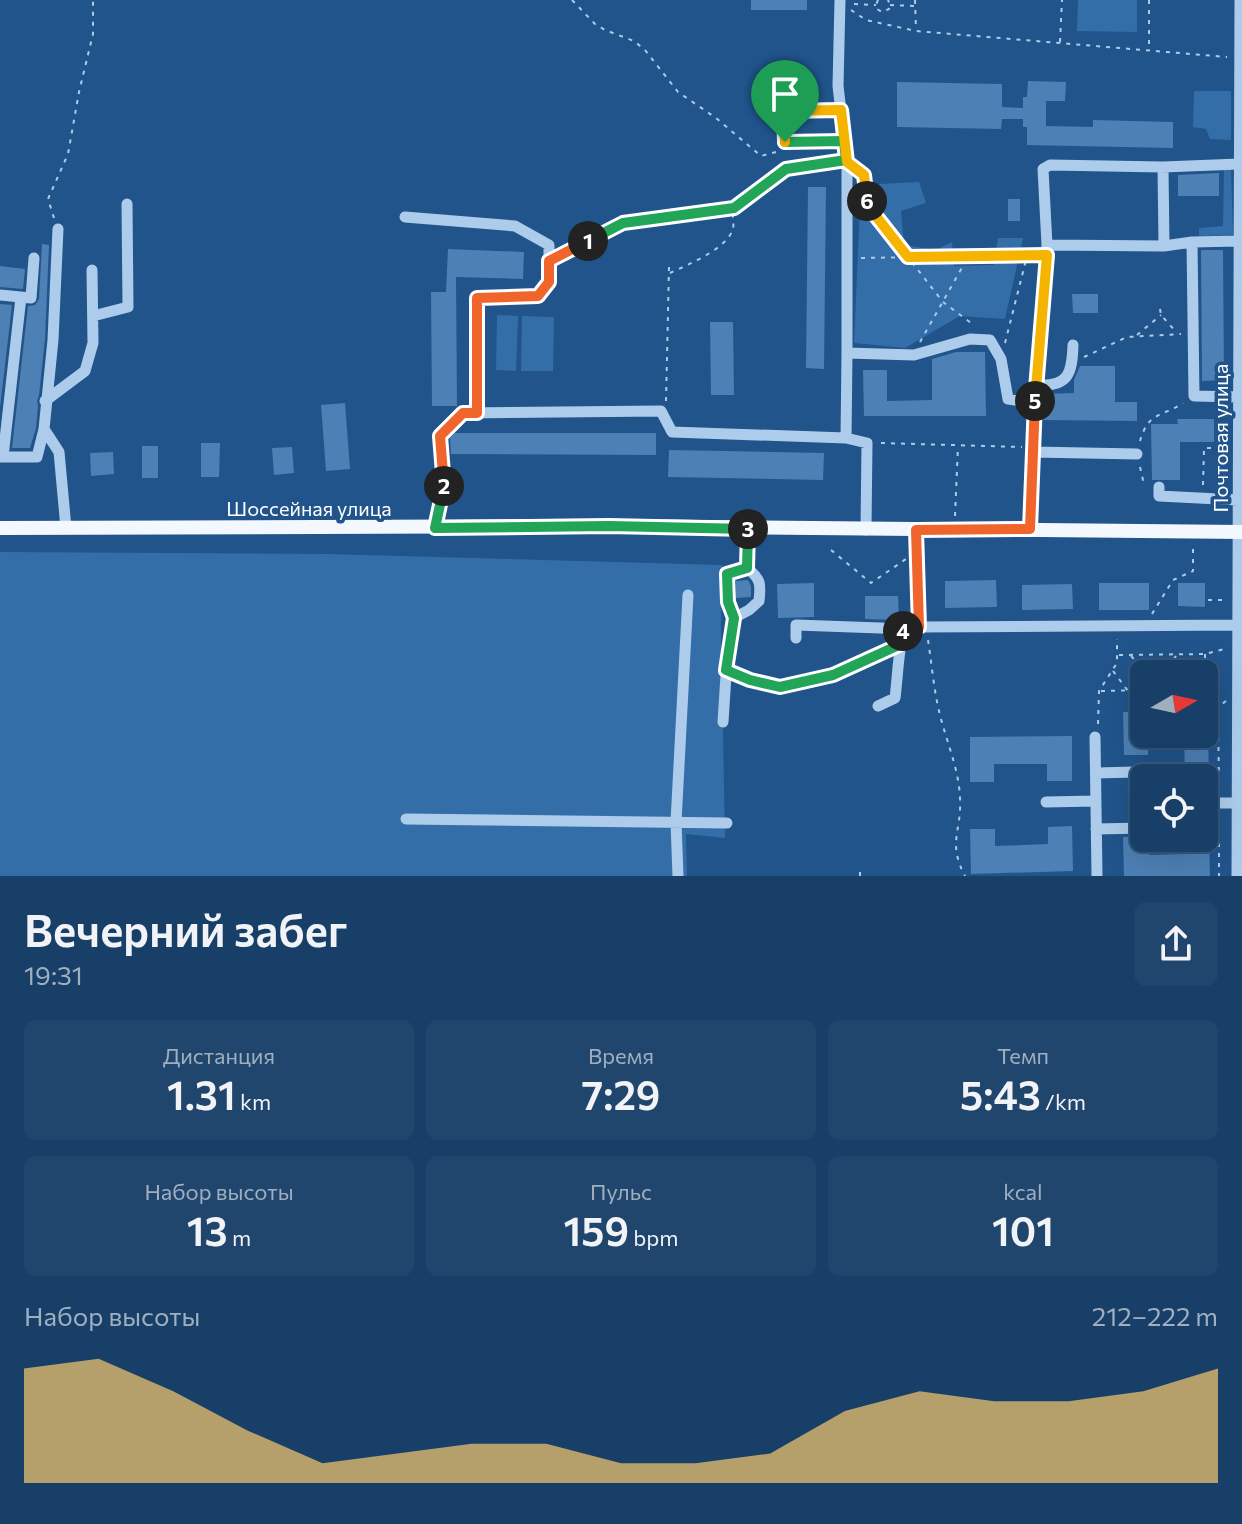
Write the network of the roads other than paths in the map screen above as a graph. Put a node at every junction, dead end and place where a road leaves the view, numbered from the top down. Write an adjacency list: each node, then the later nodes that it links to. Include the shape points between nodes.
1 (840, 2): 4 (street)
2 (1241, 8): 3 (street, Почтовая улица)
3 (1241, 102): 6 (street, Почтовая улица)
4 (841, 110): 5 (street); 5 (street, via 784,111 785,142)
5 (844, 141): 21 (street)
6 (1239, 164): 7 (street); 11 (street, Почтовая улица)
7 (1163, 167): 13 (street); 14 (street, via 1043,169)
8 (127, 204): 19 (street, via 128,307)
9 (405, 217): 27 (street, via 515,226 549,245 549,282 538,296 477,298)
10 (58, 229): 25 (street)
11 (1239, 241): 12 (street); 22 (street, Почтовая улица)
12 (1192, 242): 13 (street); 24 (street, via 1194,396)
13 (1164, 246): 14 (street)
14 (1047, 250): 23 (street)
15 (34, 258): 18 (street, via 31,298)
16 (92, 270): 19 (street)
17 (0, 295): 18 (street)
18 (21, 297): 33 (street)
19 (93, 316): 25 (street, via 85,371)
20 (1073, 345): 23 (street, via 1069,374 1062,382)
21 (847, 353): 26 (street, via 914,355 970,339 990,340 1001,359 1008,399); 29 (street)
22 (1240, 359): 24 (street, Почтовая улица)
23 (1037, 385): 26 (street)
24 (1238, 397): 30 (street, Почтовая улица)
25 (45, 401): 28 (street)
26 (1035, 403): 31 (street)
27 (477, 413): 29 (street, via 661,411 672,432); 38 (street, via 463,413 440,436 445,482)
28 (44, 429): 33 (street, via 37,457); 37 (street, via 59,452)
29 (846, 438): 41 (street, via 867,443)
30 (1240, 440): 35 (street, Почтовая улица)
31 (1033, 449): 32 (street); 40 (street)
32 (1137, 454)
33 (2, 457)
34 (1159, 487): 35 (street, via 1159,496)
35 (1238, 500): 43 (street, Почтовая улица)
36 (0, 528): 37 (main road, Шоссейная улица)
37 (66, 528): 38 (main road, Шоссейная улица)
38 (435, 528): 39 (main road, Шоссейная улица)
39 (748, 528): 41 (main road, Шоссейная улица); 44 (street)
40 (1030, 529): 42 (main road, Шоссейная улица); 43 (main road, Шоссейная улица)
41 (866, 530): 42 (main road, Шоссейная улица)
42 (916, 530): 48 (street)
43 (1240, 532): 47 (street, Почтовая улица)
44 (747, 568): 46 (street, via 727,574); 46 (street, via 761,585 759,601)
45 (688, 595): 63 (street)
46 (734, 618): 52 (street)
47 (1238, 625): 48 (street); 61 (street, Почтовая улица)
48 (923, 626): 49 (street)
49 (904, 629): 50 (street, via 796,625); 51 (street)
50 (796, 638)
51 (899, 645): 52 (street, via 833,675 780,687); 53 (street, via 895,698)
52 (726, 670): 54 (street)
53 (878, 706)
54 (723, 722)
55 (1095, 737): 57 (street)
56 (1130, 772): 57 (street)
57 (1096, 773): 58 (street)
58 (1096, 801): 59 (street); 66 (street)
59 (1046, 802)
60 (1218, 803): 61 (street)
61 (1237, 803): 69 (street, Почтовая улица)
62 (406, 819): 63 (street)
63 (676, 822): 64 (street); 67 (street)
64 (727, 823)
65 (1130, 828): 66 (street)
66 (1096, 829): 68 (street)
67 (678, 876)
68 (1097, 876)
69 (1237, 876)

